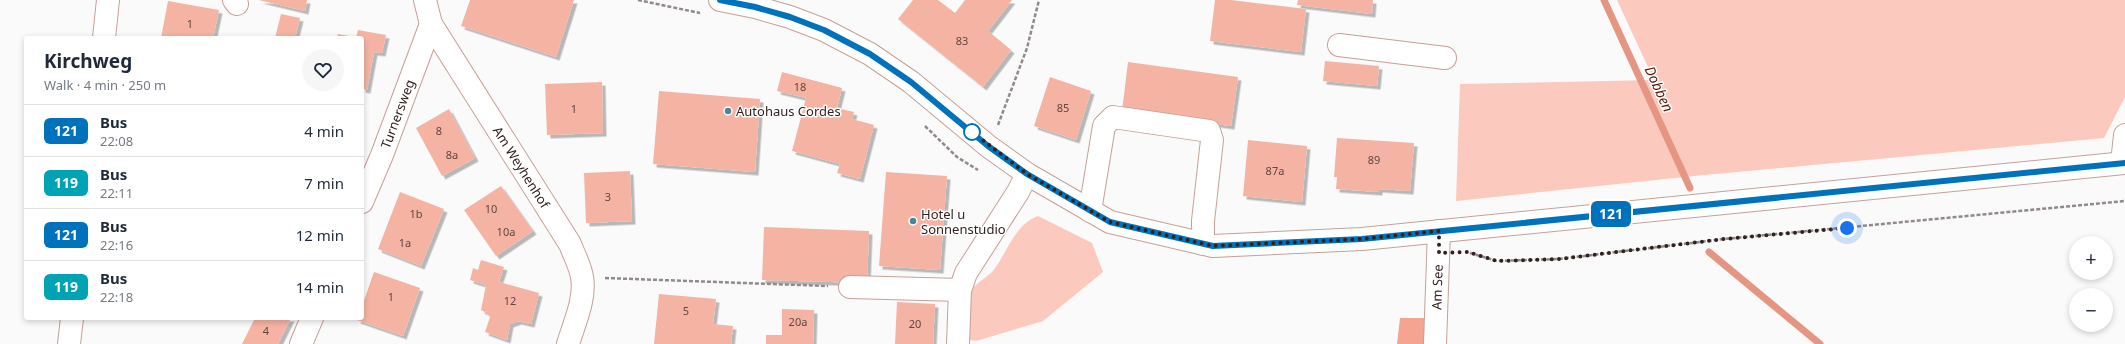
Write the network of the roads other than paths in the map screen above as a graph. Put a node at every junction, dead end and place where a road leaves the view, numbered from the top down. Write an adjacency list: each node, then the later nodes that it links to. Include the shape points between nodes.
1 (108, 0): 5 (main road)
2 (425, 0): 4 (main road, Am Weyhenhof)
3 (714, 8): 10 (main road, via 755,7 790,17 824,30 870,54 911,82 988,146)
4 (431, 24): 11 (main road, Turnersweg); 21 (main road, Am Weyhenhof, via 570,244 582,277 582,293)
5 (104, 36)
6 (1339, 45): 7 (main road)
7 (1444, 58)
8 (2125, 136): 9 (main road)
9 (2124, 163): 13 (main road)
10 (1027, 174): 12 (main road); 16 (main road, via 966,273)
11 (364, 197)
12 (1090, 211): 14 (main road, via 1110,222); 14 (main road, via 1104,126 1113,117 1209,131 1212,140)
13 (1439, 231): 14 (main road, via 1362,239 1213,246); 23 (main road, Am See)
14 (1202, 244)
15 (850, 287): 16 (main road)
16 (960, 290): 22 (main road)
17 (72, 320): 19 (main road)
18 (311, 320): 20 (main road)
19 (69, 344)
20 (301, 344)
21 (568, 344)
22 (958, 344)
23 (1435, 344)

